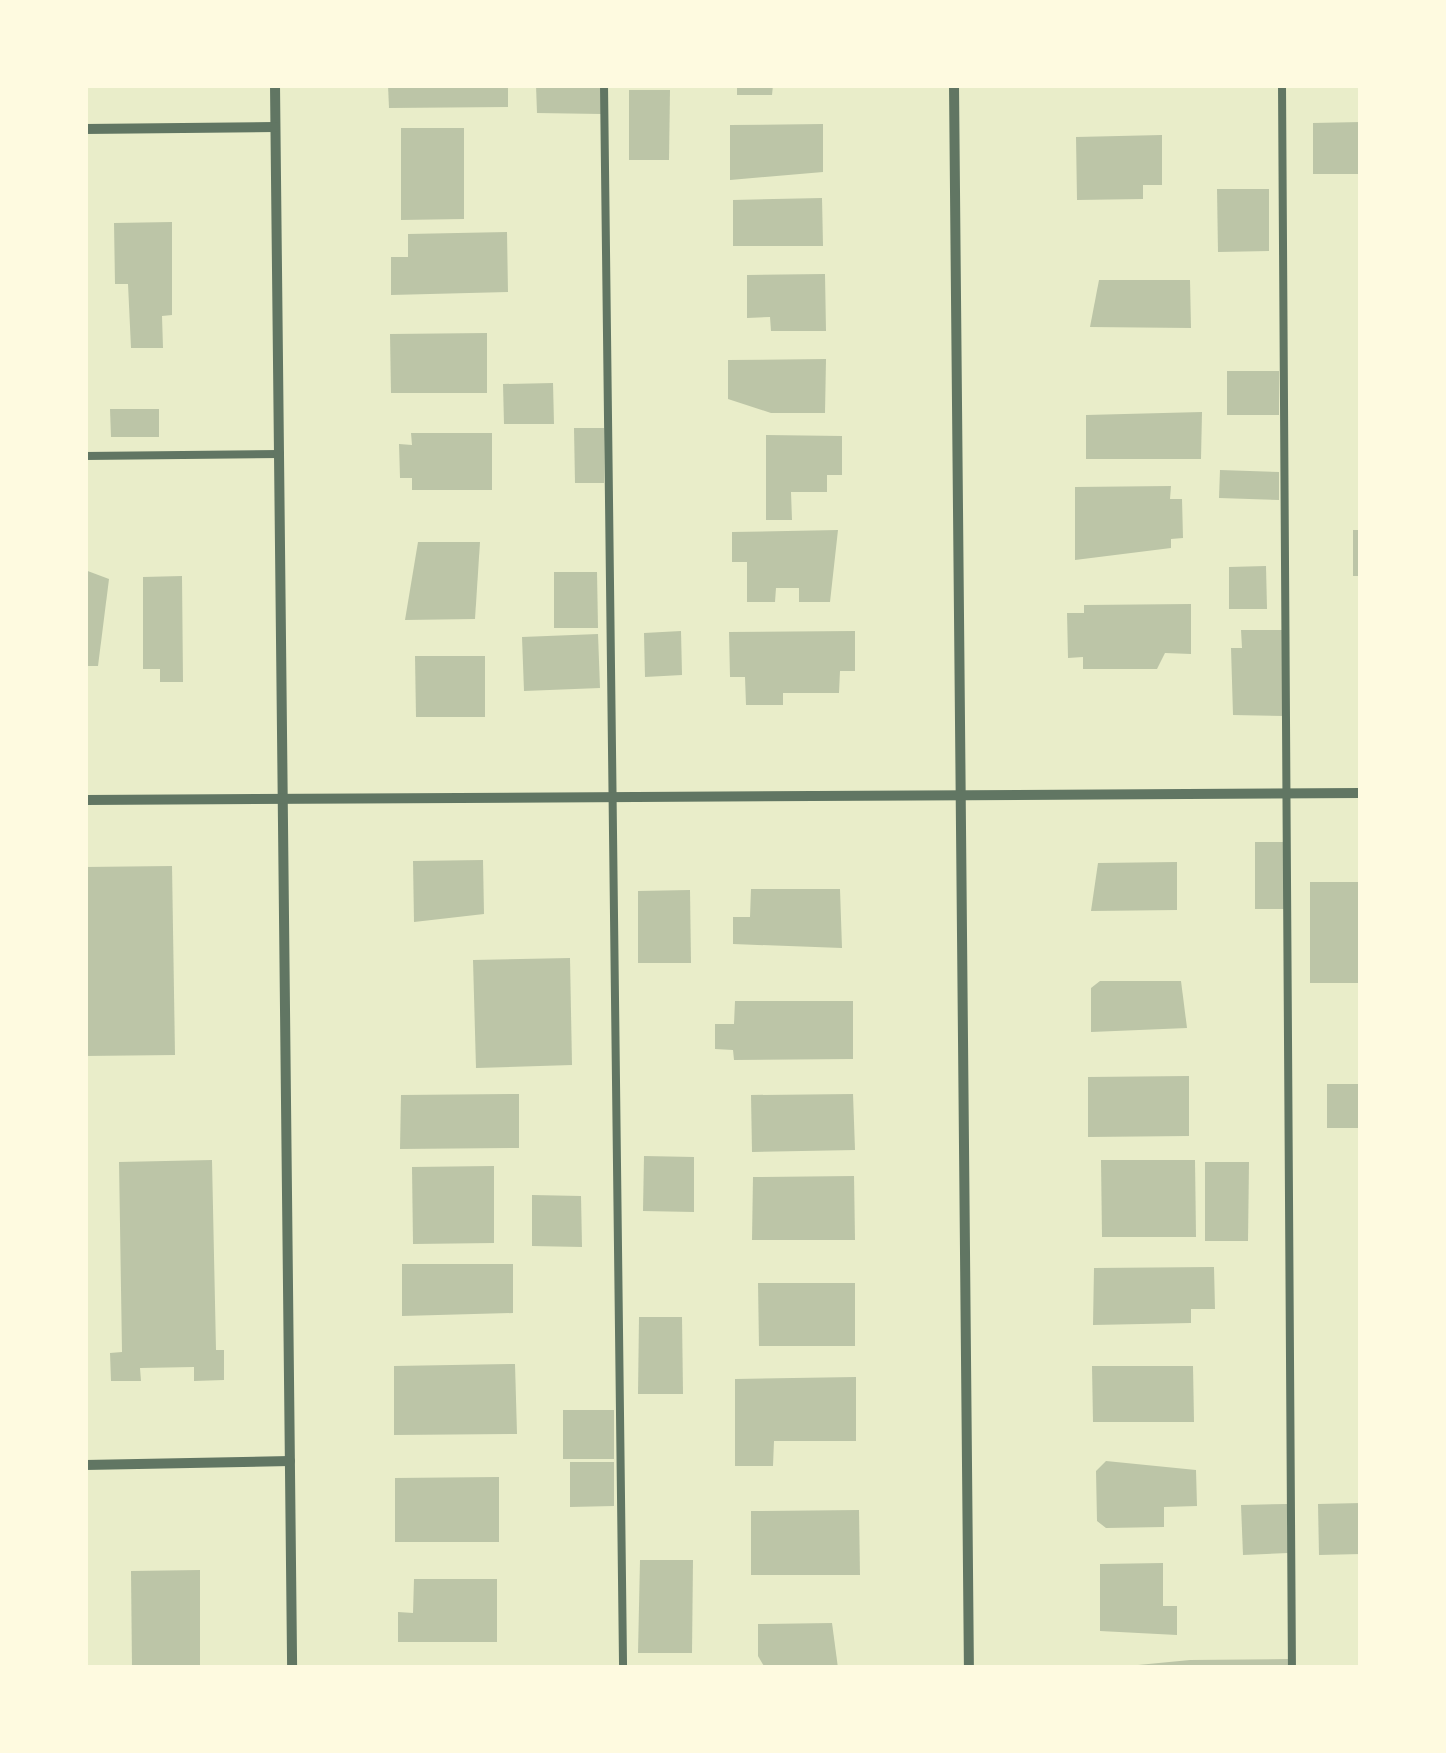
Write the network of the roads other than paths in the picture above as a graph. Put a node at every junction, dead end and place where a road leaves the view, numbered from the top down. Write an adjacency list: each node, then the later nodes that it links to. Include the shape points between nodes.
1 (275, 85): 5 (street)
2 (604, 85): 12 (lane)
3 (954, 85): 11 (street)
4 (1282, 85): 10 (lane)
5 (275, 127): 6 (street); 7 (street)
6 (85, 128)
7 (281, 454): 8 (lane); 13 (street)
8 (85, 456)
9 (1361, 793): 10 (street)
10 (1292, 794): 11 (street); 20 (lane)
11 (956, 795): 12 (street); 19 (street)
12 (611, 796): 13 (street); 18 (lane)
13 (287, 798): 14 (street); 15 (street)
14 (85, 800)
15 (290, 1461): 16 (street); 17 (street)
16 (85, 1465)
17 (292, 1668)
18 (623, 1668)
19 (969, 1668)
20 (1292, 1668)

